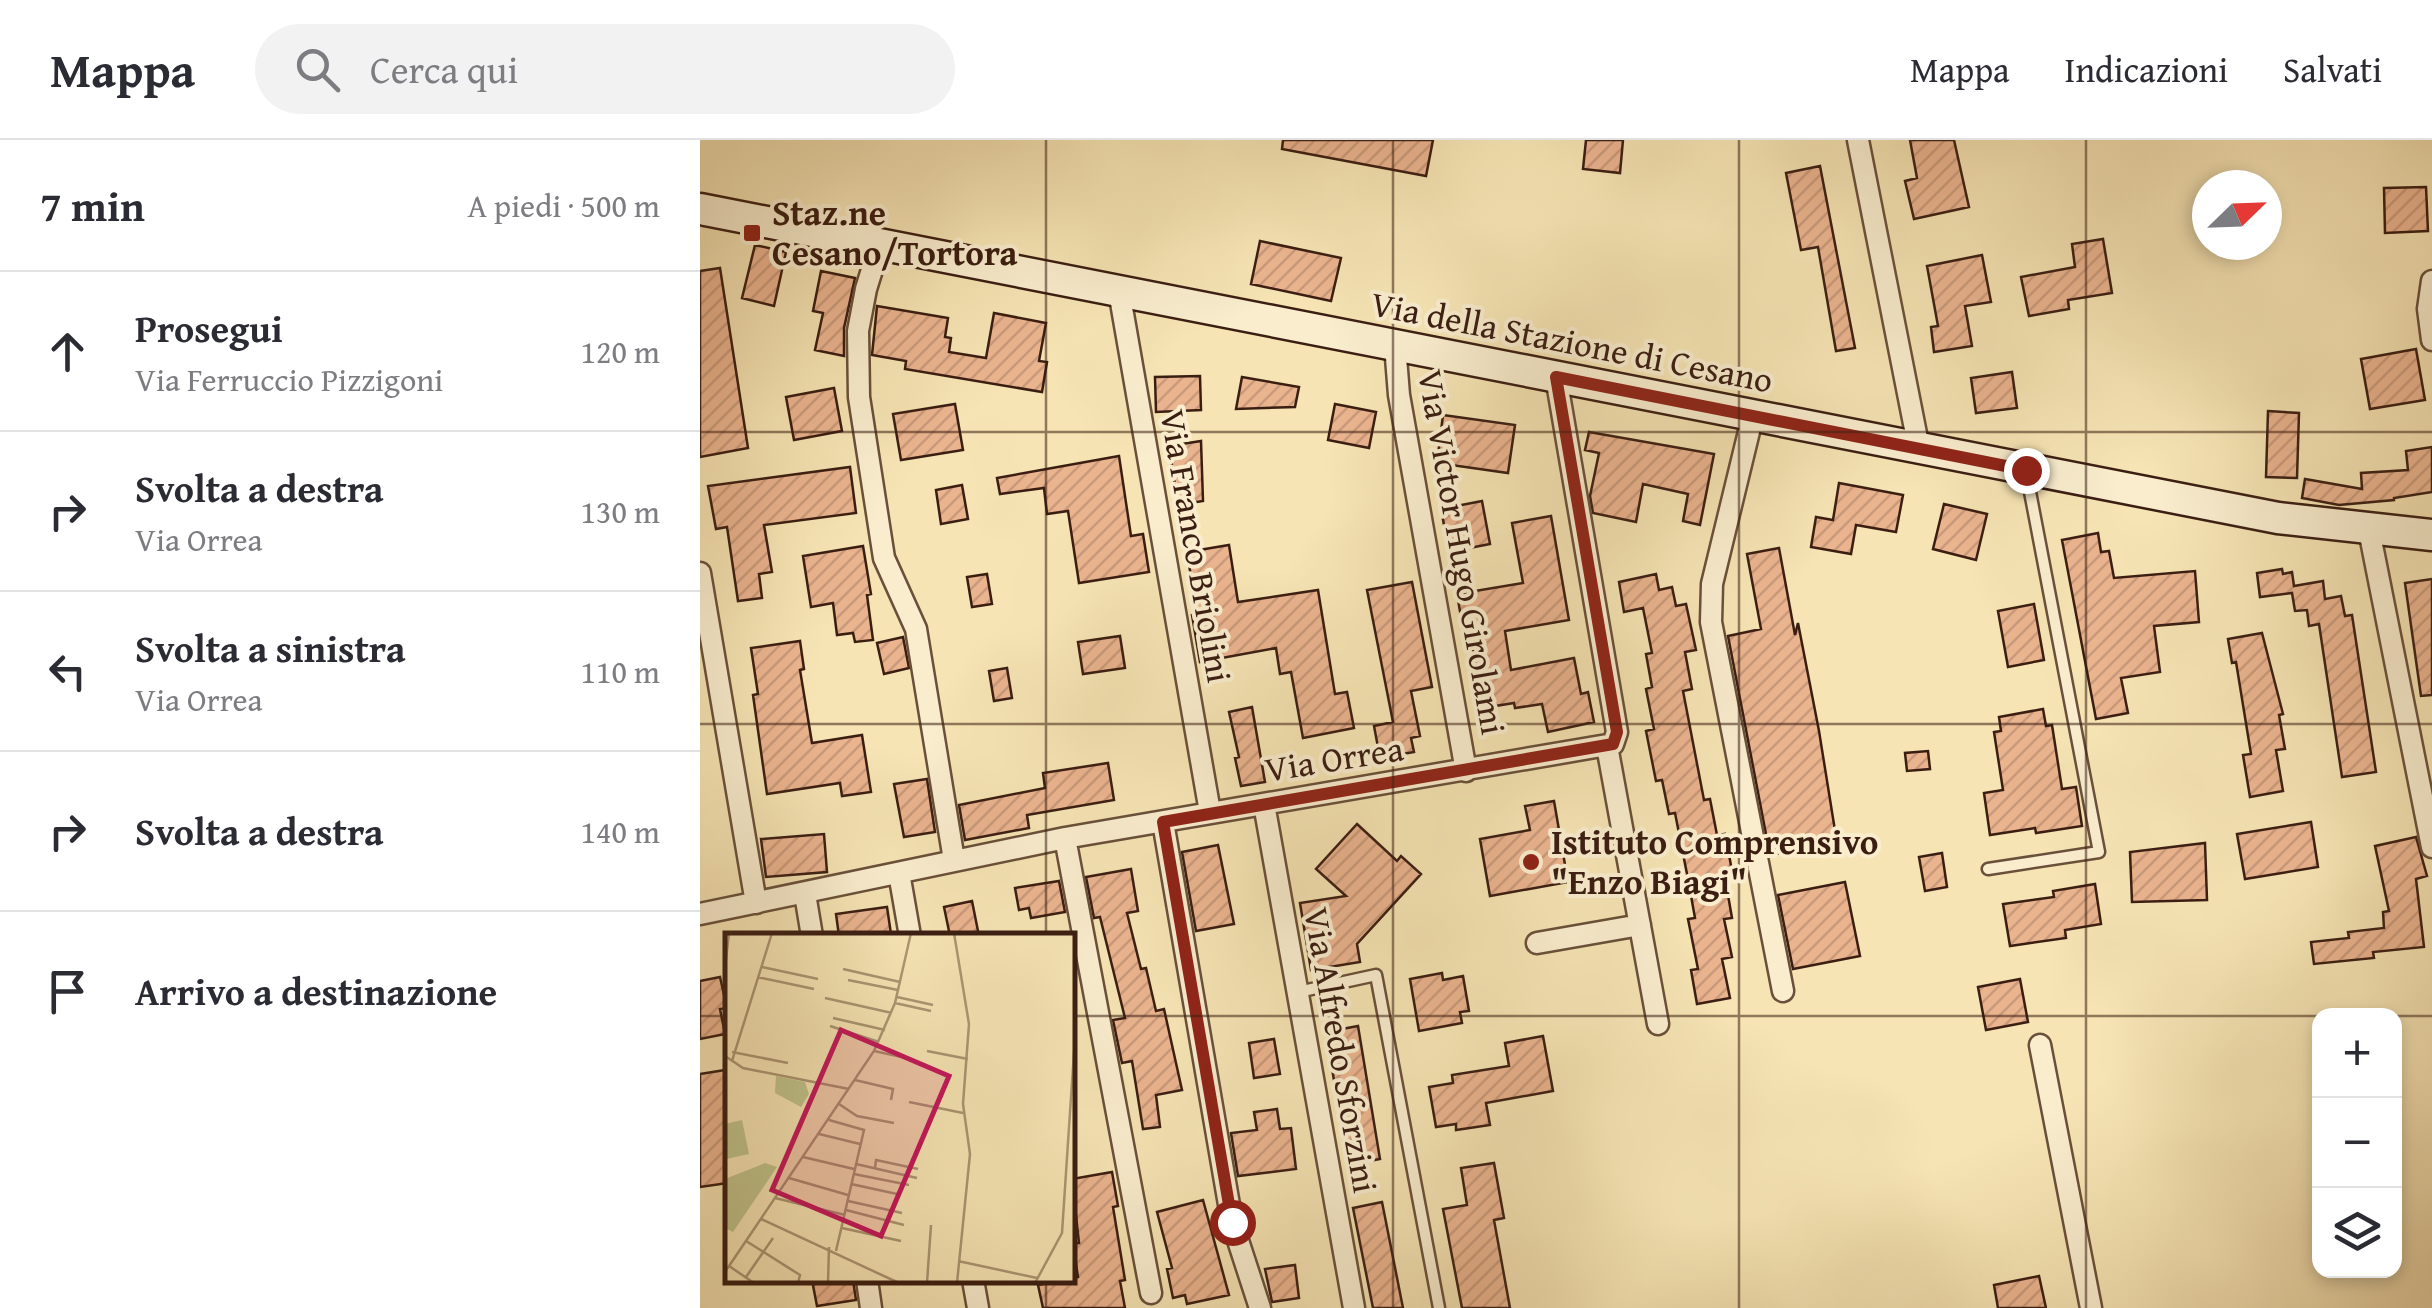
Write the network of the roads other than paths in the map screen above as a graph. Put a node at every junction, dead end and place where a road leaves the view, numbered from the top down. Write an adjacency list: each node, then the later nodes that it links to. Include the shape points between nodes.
1 (1858, 140): 10 (street)
2 (700, 209): 3 (street, Via della Stazione di Cesano)
3 (880, 244): 5 (street, Via della Stazione di Cesano); 22 (street, via 858,331 859,398 884,558 916,629)
4 (2432, 281): 6 (street)
5 (1119, 291): 7 (street, Via della Stazione di Cesano); 18 (street, Via Franco Briolini)
6 (2432, 340)
7 (1395, 345): 8 (street, Via della Stazione di Cesano); 16 (street, Via Victor Hugo Girolami)
8 (1556, 377): 9 (street, Via della Stazione di Cesano); 15 (street, via 1617,732)
9 (1752, 415): 10 (street, Via della Stazione di Cesano); 32 (street, via 1712,584 1711,622)
10 (1919, 449): 11 (street, Via della Stazione di Cesano)
11 (2026, 470): 12 (street, Via della Stazione di Cesano); 23 (lane, via 2098,852)
12 (2369, 530): 13 (street, Via della Stazione di Cesano); 21 (street)
13 (2432, 535)
14 (700, 572): 26 (street)
15 (1607, 746): 16 (street, Via Orrea); 28 (street)
16 (1466, 771): 17 (street, Via Orrea)
17 (1264, 804): 18 (street, Via Orrea); 33 (street, Via Alfredo Sforzini)
18 (1210, 812): 19 (street, Via Orrea)
19 (1163, 822): 20 (street, Via Orrea); 41 (street, via 1233,1228)
20 (1065, 838): 22 (street, Via Orrea); 38 (street)
21 (2432, 847)
22 (954, 860): 24 (street, Via Orrea)
23 (1988, 869)
24 (899, 873): 25 (street, Via Orrea); 30 (street)
25 (805, 894): 26 (street, Via Orrea); 29 (street)
26 (756, 903): 27 (street, Via Orrea)
27 (700, 914)
28 (1640, 925): 31 (street); 34 (street)
29 (812, 933)
30 (909, 933)
31 (1537, 944)
32 (1784, 991)
33 (1298, 992): 42 (street, Via Alfredo Sforzini); 43 (lane, via 1376,975)
34 (1658, 1024)
35 (2040, 1045): 44 (street)
36 (867, 1283): 39 (street)
37 (974, 1283): 40 (street)
38 (1151, 1294)
39 (871, 1308)
40 (978, 1308)
41 (1260, 1308)
42 (1354, 1308)
43 (1439, 1308)
44 (2091, 1308)

